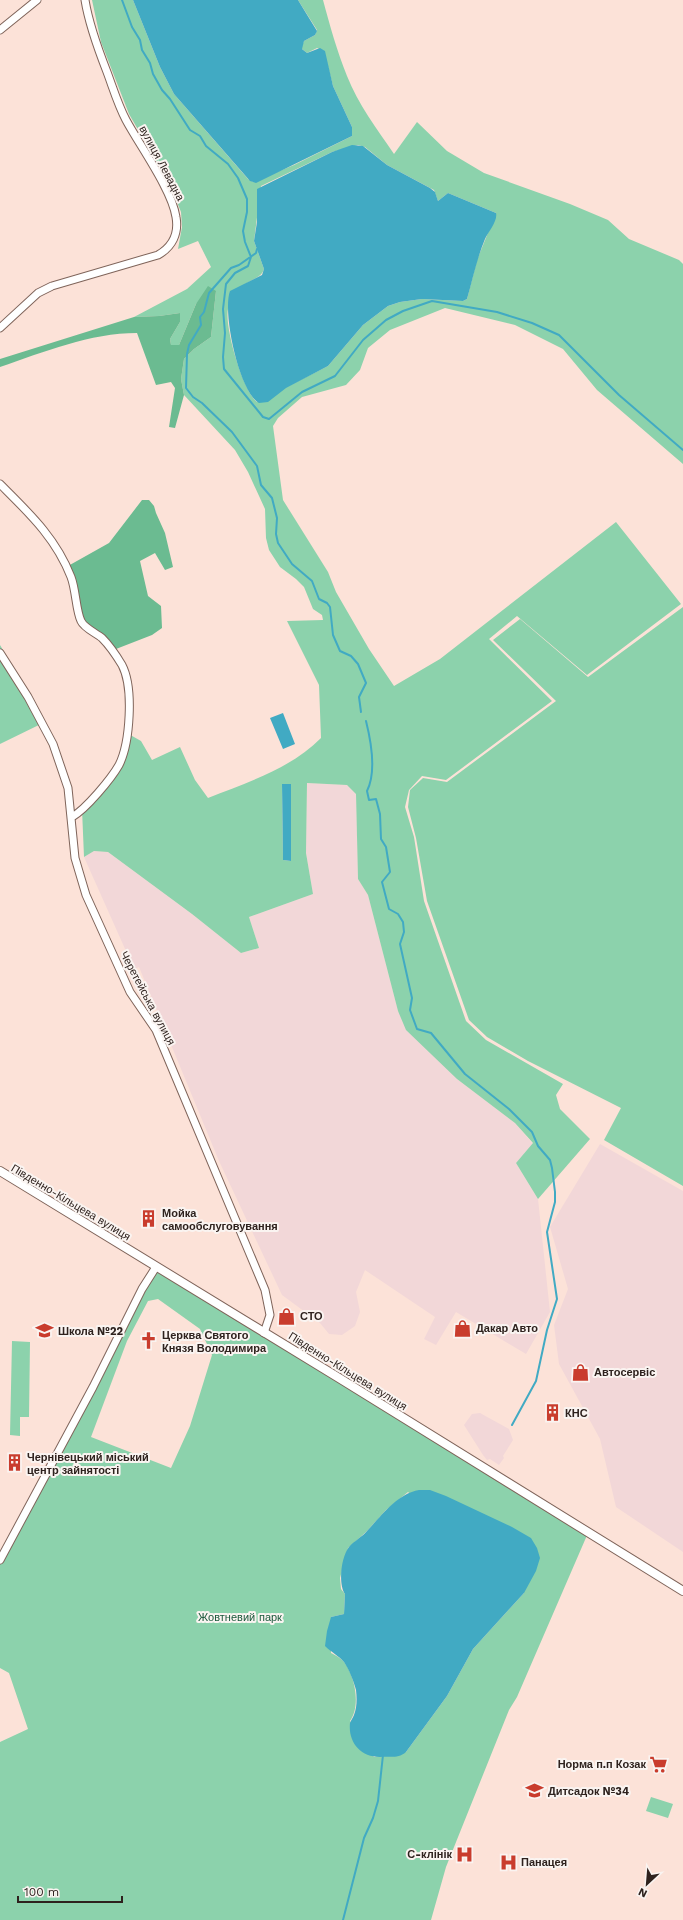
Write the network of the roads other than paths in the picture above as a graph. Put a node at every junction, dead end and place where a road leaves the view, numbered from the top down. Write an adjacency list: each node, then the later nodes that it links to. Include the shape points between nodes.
1 (37, 0): 3 (street)
2 (85, 0): 4 (street, вулиця Левадна, via 91,29 124,115 174,208 176,233 168,248 158,255 42,291)
3 (0, 30)
4 (0, 328)
5 (0, 484): 7 (street, via 50,537 71,578 82,623 106,642 120,661 126,677 128,729 121,760 108,779)
6 (0, 653): 7 (street, Черетейська вулиця, via 28,697 53,744 68,788)
7 (72, 817): 10 (street, Черетейська вулиця, via 77,864 89,903 130,992 156,1030 265,1290 270,1315)
8 (0, 1171): 9 (main road, Південно-Кільцева вулиця)
9 (156, 1267): 10 (main road, Південно-Кільцева вулиця); 11 (street, via 142,1289 93,1388)
10 (264, 1333): 12 (main road, Південно-Кільцева вулиця)
11 (0, 1560)
12 (683, 1591)

